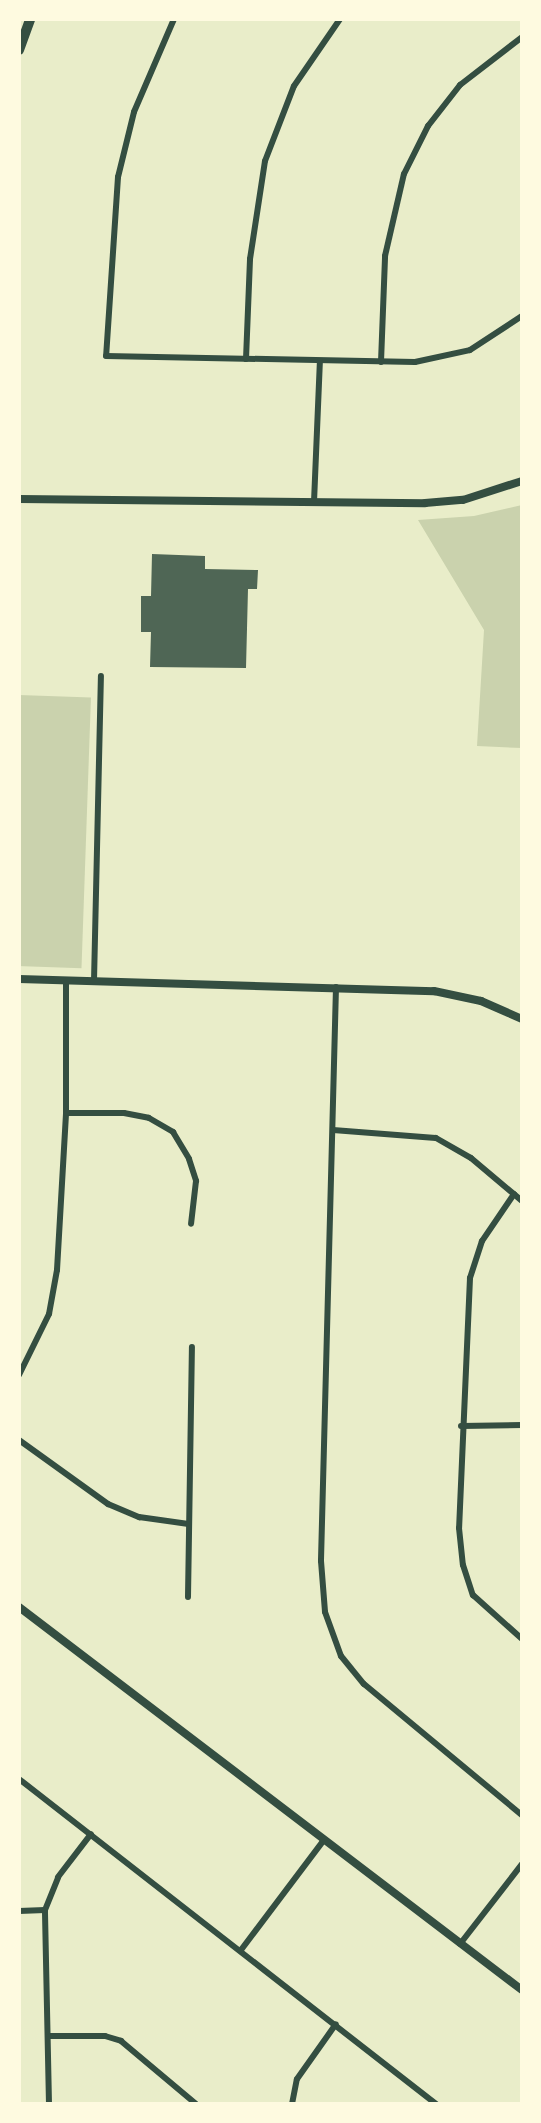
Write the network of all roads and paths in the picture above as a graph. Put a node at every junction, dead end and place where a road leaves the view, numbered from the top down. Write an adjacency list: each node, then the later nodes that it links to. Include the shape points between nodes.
1 (30, 19): 5 (highway)
2 (174, 19): 7 (street, via 134,112 118,177 106,356)
3 (341, 19): 7 (street, via 294,86 271,139 253,227)
4 (522, 37): 9 (street, via 460,85 428,126 404,174 386,256)
5 (19, 50)
6 (522, 316): 9 (street, via 470,350 434,359)
7 (246, 359): 8 (street)
8 (320, 360): 9 (street); 12 (street)
9 (381, 362)
10 (522, 481): 12 (street, via 445,502)
11 (19, 499): 12 (street)
12 (314, 502)
13 (101, 676): 16 (street)
14 (19, 979): 15 (street)
15 (66, 981): 16 (street); 19 (street)
16 (94, 981): 17 (street)
17 (336, 987): 18 (street, via 454,994); 20 (street)
18 (522, 1020)
19 (66, 1113): 23 (street, via 124,1113 149,1118 173,1132 194,1171); 25 (street, via 54,1294 42,1332)
20 (333, 1130): 21 (street, via 436,1138 471,1158); 34 (street, via 321,1560 325,1612 341,1656 363,1684)
21 (514, 1194): 22 (street); 27 (street, via 482,1241 470,1278)
22 (522, 1201)
23 (191, 1224)
24 (192, 1346): 29 (street)
25 (19, 1375)
26 (522, 1425): 27 (street)
27 (461, 1426): 32 (street, via 459,1528 466,1577 482,1606)
28 (19, 1440): 29 (street, via 108,1504 147,1519)
29 (189, 1524): 30 (street)
30 (188, 1597)
31 (19, 1607): 36 (street)
32 (522, 1639)
33 (19, 1779): 35 (street)
34 (522, 1815)
35 (91, 1834): 38 (street, via 58,1877); 41 (street)
36 (323, 1841): 40 (street); 41 (street)
37 (522, 1864): 40 (street)
38 (45, 1910): 39 (street); 44 (street)
39 (19, 1911)
40 (460, 1944): 42 (street)
41 (241, 1950): 43 (street)
42 (522, 1990)
43 (336, 2025): 47 (street, via 297,2079); 48 (street)
44 (50, 2036): 45 (street); 46 (street, via 105,2036 121,2041)
45 (49, 2104)
46 (196, 2104)
47 (292, 2104)
48 (436, 2104)

